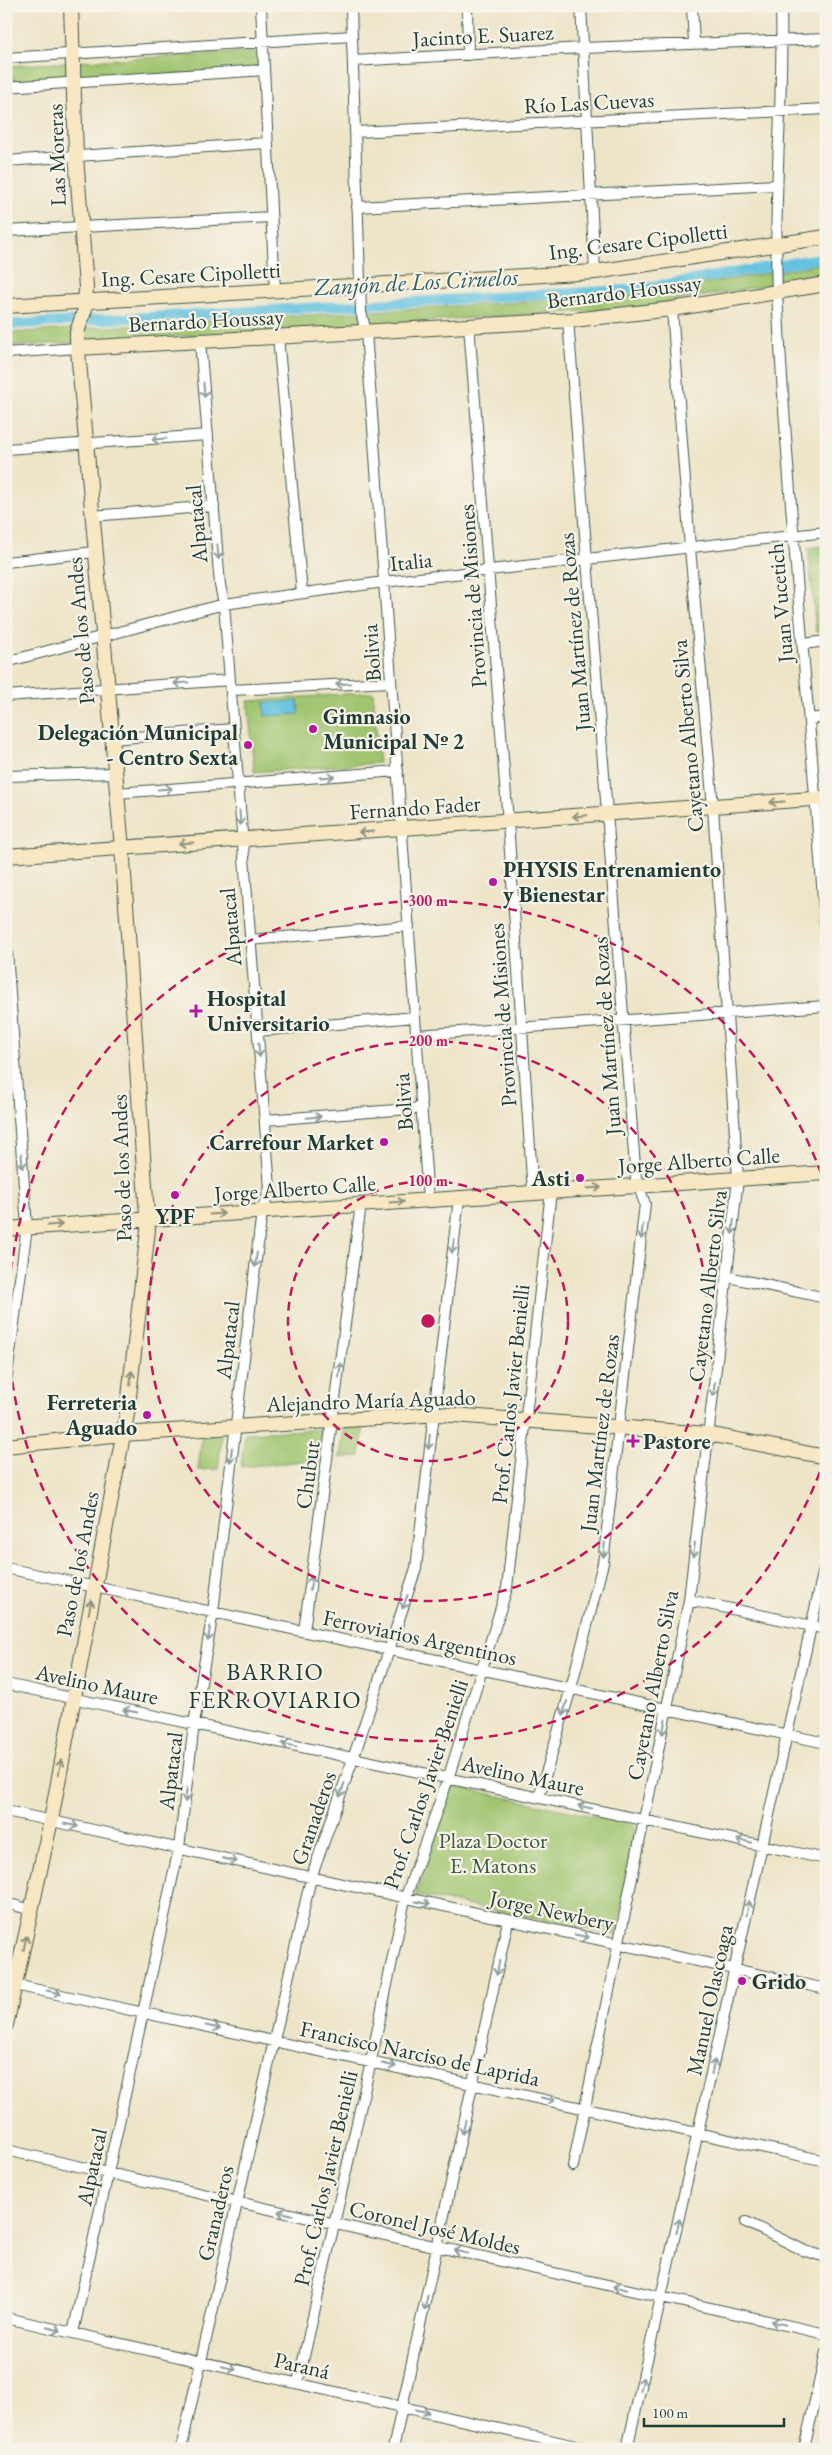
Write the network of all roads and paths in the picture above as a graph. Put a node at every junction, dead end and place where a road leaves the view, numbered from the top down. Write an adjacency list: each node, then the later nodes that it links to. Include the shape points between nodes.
1 (71, 6): 14 (street, Las Moreras)
2 (261, 6): 10 (street)
3 (351, 6): 8 (street, Bolivia)
4 (467, 6): 15 (street)
5 (581, 6): 13 (street)
6 (692, 6): 12 (street)
7 (781, 6): 11 (street, Juan Vucetich)
8 (352, 36): 10 (street); 17 (street, Bolivia)
9 (826, 39): 11 (street, Jacinto E. Suarez)
10 (262, 41): 14 (street); 18 (street)
11 (782, 41): 12 (street, Jacinto E. Suarez); 22 (street, Juan Vucetich)
12 (694, 43): 13 (street, Jacinto E. Suarez)
13 (583, 48): 15 (street, Jacinto E. Suarez); 23 (street)
14 (72, 53): 16 (street); 19 (street, Las Moreras)
15 (468, 55): 17 (street, Jacinto E. Suarez)
16 (6, 58)
17 (353, 61): 24 (street, Bolivia)
18 (264, 70): 19 (street); 25 (street)
19 (74, 82): 20 (street); 26 (street, Las Moreras)
20 (6, 87)
21 (826, 109): 22 (street, Río Las Cuevas)
22 (780, 111): 23 (street, Río Las Cuevas); 28 (street, Juan Vucetich)
23 (586, 121): 24 (street, Río Las Cuevas); 29 (street)
24 (355, 132): 30 (street, Bolivia)
25 (267, 143): 26 (street); 31 (street)
26 (76, 156): 27 (street); 32 (street, Las Moreras)
27 (6, 161)
28 (776, 185): 29 (street); 35 (street, Juan Vucetich)
29 (591, 195): 30 (street); 36 (street)
30 (357, 207): 39 (street, Bolivia)
31 (271, 217): 32 (street); 38 (street)
32 (80, 227): 33 (street); 41 (street, Las Moreras)
33 (6, 232)
34 (826, 237): 35 (street, Ing. Cesare Cipolletti)
35 (777, 259): 36 (street, Ing. Cesare Cipolletti); 40 (street, Juan Vucetich)
36 (595, 272): 39 (street, Ing. Cesare Cipolletti)
37 (826, 284): 40 (street, Bernardo Houssay)
38 (275, 291): 39 (street, Ing. Cesare Cipolletti); 41 (street, Ing. Cesare Cipolletti)
39 (361, 291): 46 (street, Bolivia, via 361,312)
40 (777, 291): 43 (street, Bernardo Houssay); 57 (street, Juan Vucetich)
41 (85, 305): 42 (street, Ing. Cesare Cipolletti); 49 (street, Paso de los Andes, via 77,332)
42 (6, 306)
43 (672, 309): 44 (street, Bernardo Houssay); 58 (street, Cayetano Alberto Silva)
44 (568, 320): 45 (street, Bernardo Houssay); 60 (street, Juan Martínez de Rozas)
45 (469, 325): 46 (street, Bernardo Houssay); 62 (street, Provincia de Misiones)
46 (366, 332): 47 (street, Bernardo Houssay); 63 (street, Bolivia)
47 (278, 337): 48 (street, Bernardo Houssay); 64 (street)
48 (200, 341): 49 (street, Bernardo Houssay); 51 (street, Alpatacal, one-way to 51)
49 (78, 348): 50 (street, Bernardo Houssay); 52 (street, Paso de los Andes)
50 (6, 353)
51 (208, 436): 52 (street, one-way to 52); 54 (street, Alpatacal)
52 (86, 444): 53 (street); 55 (street, Paso de los Andes)
53 (6, 449)
54 (214, 506): 55 (street); 65 (street, Alpatacal, one-way to 65)
55 (92, 516): 59 (street, Paso de los Andes)
56 (826, 532): 57 (street, Italia)
57 (793, 536): 58 (street, Italia); 68 (street, Juan Vucetich)
58 (690, 548): 60 (street, Italia); 84 (street, Cayetano Alberto Silva)
59 (95, 552): 61 (street); 66 (street, Paso de los Andes)
60 (587, 558): 62 (street, Italia); 85 (street, Juan Martínez de Rozas)
61 (6, 562)
62 (489, 571): 63 (street, Italia); 86 (street, Provincia de Misiones)
63 (384, 582): 64 (street, Italia); 70 (street, Bolivia)
64 (302, 593): 65 (street, Italia)
65 (224, 604): 66 (street, Italia); 71 (street, Alpatacal)
66 (102, 637): 69 (street, Italia); 72 (street, Paso de los Andes)
67 (826, 642): 68 (street)
68 (803, 644): 75 (street, Juan Vucetich)
69 (6, 662)
70 (391, 682): 71 (street, one-way to 71); 78 (street, Bolivia)
71 (230, 685): 72 (street, one-way to 72); 76 (street, Alpatacal)
72 (106, 689): 73 (street); 77 (street, Paso de los Andes)
73 (6, 696)
74 (826, 717): 75 (street)
75 (809, 719): 83 (street, Juan Vucetich)
76 (233, 729): 77 (street); 81 (street, Alpatacal)
77 (111, 739): 79 (street, Paso de los Andes)
78 (398, 771): 81 (street, one-way to 78); 87 (street, Bolivia)
79 (115, 773): 80 (street); 82 (street, Paso de los Andes)
80 (6, 776)
81 (237, 784): 82 (street, one-way to 81); 88 (street, Alpatacal, one-way to 88)
82 (117, 793): 89 (street, Paso de los Andes)
83 (821, 799): 84 (street, Fernando Fader, one-way to 84); 93 (street, Juan Vucetich)
84 (713, 807): 85 (street, Fernando Fader); 96 (street, Cayetano Alberto Silva)
85 (608, 814): 86 (street, Fernando Fader, one-way to 86); 98 (street, Juan Martínez de Rozas)
86 (508, 822): 87 (street, Fernando Fader); 99 (street, Provincia de Misiones)
87 (402, 829): 88 (street, Fernando Fader, one-way to 88); 91 (street, Bolivia)
88 (242, 840): 89 (street, Fernando Fader, one-way to 89); 94 (street, Alpatacal)
89 (122, 848): 90 (street, Fernando Fader); 113 (street, Paso de los Andes)
90 (6, 856)
91 (409, 926): 94 (street); 97 (street, Bolivia)
92 (6, 938): 114 (street, one-way to 114)
93 (826, 939)
94 (250, 940): 100 (street, Alpatacal)
95 (826, 1006): 96 (street)
96 (726, 1013): 98 (street); 105 (street, Cayetano Alberto Silva)
97 (415, 1017): 100 (street); 101 (street, Bolivia)
98 (624, 1020): 99 (street); 106 (street, Juan Martínez de Rozas)
99 (522, 1028): 101 (street); 108 (street, Provincia de Misiones)
100 (258, 1031): 103 (street, Alpatacal, one-way to 103)
101 (417, 1035): 102 (street, Bolivia)
102 (422, 1108): 103 (street, one-way to 102); 110 (street, Bolivia)
103 (265, 1120): 112 (street, Alpatacal, via 270,1188)
104 (826, 1173): 105 (street, Jorge Alberto Calle)
105 (738, 1179): 106 (street, Jorge Alberto Calle); 116 (street, Cayetano Alberto Silva, one-way to 116)
106 (638, 1186): 107 (street, Jorge Alberto Calle, one-way to 106); 122 (street, Juan Martínez de Rozas, one-way to 122, via 646,1204)
107 (552, 1191): 108 (street, Jorge Alberto Calle); 120 (street, Prof. Carlos Javier Benielli)
108 (533, 1193): 109 (street, Jorge Alberto Calle)
109 (459, 1198): 110 (street, Jorge Alberto Calle); 119 (street, Granaderos, one-way to 119)
110 (428, 1200): 111 (street, Jorge Alberto Calle, one-way to 110)
111 (361, 1204): 112 (street, Jorge Alberto Calle); 121 (street, Chubut, one-way to 111)
112 (262, 1211): 113 (street, Jorge Alberto Calle, one-way to 112); 123 (street, Alpatacal, one-way to 123)
113 (148, 1219): 114 (street, Jorge Alberto Calle, one-way to 113); 124 (street, Paso de los Andes, one-way to 113)
114 (27, 1227): 115 (street, Jorge Alberto Calle); 118 (street)
115 (6, 1229)
116 (728, 1277): 117 (street); 125 (street, Cayetano Alberto Silva, one-way to 125)
117 (826, 1298)
118 (6, 1382)
119 (432, 1414): 120 (street, Alejandro María Aguado); 121 (street, Alejandro María Aguado); 136 (street, Granaderos, one-way to 136, via 416,1568)
120 (526, 1418): 122 (street, Alejandro María Aguado); 137 (street, Prof. Carlos Javier Benielli, via 509,1576)
121 (334, 1420): 123 (street, Alejandro María Aguado); 135 (street, Chubut, one-way to 121)
122 (618, 1426): 125 (street, Alejandro María Aguado); 139 (street, Juan Martínez de Rozas, one-way to 139, via 603,1563)
123 (235, 1427): 124 (street, Alejandro María Aguado); 132 (street, Alpatacal, one-way to 132)
124 (123, 1434): 126 (street, Alejandro María Aguado); 130 (street, Paso de los Andes)
125 (708, 1434): 127 (street, Alejandro María Aguado); 131 (street, Cayetano Alberto Silva, one-way to 131)
126 (6, 1446)
127 (826, 1457)
128 (826, 1560): 133 (street, Manuel Olascoaga)
129 (6, 1568): 130 (street, Ferroviarios Argentinos)
130 (94, 1587): 132 (street, Ferroviarios Argentinos); 140 (street, Paso de los Andes, one-way to 130)
131 (688, 1600): 133 (street); 141 (street, Cayetano Alberto Silva)
132 (213, 1612): 135 (street, Ferroviarios Argentinos); 142 (street, Alpatacal, one-way to 142)
133 (812, 1626): 134 (street); 143 (street, Manuel Olascoaga)
134 (826, 1629)
135 (304, 1631): 136 (street, Ferroviarios Argentinos)
136 (388, 1649): 137 (street, Ferroviarios Argentinos); 145 (street, Granaderos)
137 (483, 1670): 139 (street, Ferroviarios Argentinos); 146 (street, Prof. Carlos Javier Benielli)
138 (6, 1684): 140 (street, Avelino Maure)
139 (571, 1688): 141 (street, Ferroviarios Argentinos); 147 (street, Juan Martínez de Rozas, one-way to 147)
140 (73, 1698): 142 (street, Avelino Maure, one-way to 140); 149 (street, Paso de los Andes, one-way to 140)
141 (668, 1709): 143 (street, Ferroviarios Argentinos); 150 (street, Cayetano Alberto Silva, one-way to 150)
142 (194, 1724): 145 (street, Avelino Maure, one-way to 142); 152 (street, Alpatacal, one-way to 152)
143 (787, 1735): 144 (street, Ferroviarios Argentinos); 151 (street, Manuel Olascoaga)
144 (826, 1743)
145 (353, 1759): 146 (street, Avelino Maure); 154 (street, Granaderos, one-way to 154)
146 (448, 1779): 147 (street, Avelino Maure); 155 (street, Prof. Carlos Javier Benielli)
147 (539, 1797): 150 (street, Avelino Maure, one-way to 147)
148 (6, 1811): 149 (street, Jorge Newbery)
149 (51, 1820): 152 (street, Jorge Newbery, one-way to 152); 157 (street, Paso de los Andes)
150 (645, 1820): 151 (street, Avelino Maure, one-way to 150); 159 (street, Cayetano Alberto Silva)
151 (762, 1845): 153 (street, Avelino Maure); 160 (street, Manuel Olascoaga, one-way to 151)
152 (179, 1848): 154 (street, Jorge Newbery, one-way to 154); 163 (street, Alpatacal)
153 (826, 1859)
154 (311, 1878): 155 (street, Jorge Newbery); 165 (street, Granaderos)
155 (405, 1899): 158 (street, Jorge Newbery, one-way to 158); 166 (street, Prof. Carlos Javier Benielli)
156 (6, 1904): 157 (street)
157 (32, 1910): 161 (street, Paso de los Andes, one-way to 157)
158 (508, 1921): 159 (street, Jorge Newbery, one-way to 159); 167 (street, one-way to 167)
159 (618, 1944): 160 (street, Jorge Newbery); 168 (street, Cayetano Alberto Silva)
160 (735, 1968): 162 (street, Jorge Newbery); 169 (street, Manuel Olascoaga, one-way to 160)
161 (11, 1984): 163 (street, Francisco Narciso de Laprida, one-way to 163); 164 (street, Paso de los Andes)
162 (826, 1989)
163 (144, 2012): 165 (street, Francisco Narciso de Laprida, one-way to 165); 173 (street, Alpatacal)
164 (6, 2025)
165 (273, 2040): 166 (street, Francisco Narciso de Laprida); 174 (street, Granaderos)
166 (371, 2061): 167 (street, Francisco Narciso de Laprida, one-way to 167); 176 (street, Prof. Carlos Javier Benielli)
167 (474, 2083): 168 (street, Francisco Narciso de Laprida, one-way to 168); 177 (street, one-way to 177)
168 (585, 2107): 169 (street, Francisco Narciso de Laprida); 172 (street, Cayetano Alberto Silva)
169 (699, 2133): 171 (street, Francisco Narciso de Laprida); 179 (street, Manuel Olascoaga, one-way to 169)
170 (6, 2150): 173 (street, Coronel José Moldes)
171 (826, 2161)
172 (573, 2166)
173 (109, 2173): 174 (street, Coronel José Moldes); 181 (street, Alpatacal)
174 (237, 2202): 176 (street, Coronel José Moldes, one-way to 174); 184 (street, Granaderos)
175 (746, 2222): 178 (street, via 805,2251)
176 (334, 2224): 177 (street, Coronel José Moldes); 185 (street, Prof. Carlos Javier Benielli)
177 (438, 2247): 179 (street, Coronel José Moldes, one-way to 177); 186 (street, one-way to 186)
178 (826, 2257)
179 (662, 2297): 182 (street, Coronel José Moldes, one-way to 179); 190 (street, Manuel Olascoaga, one-way to 179)
180 (6, 2318): 181 (street, Paraná, one-way to 181)
181 (73, 2333): 184 (street, Paraná)
182 (826, 2334)
183 (826, 2352): 191 (street)
184 (200, 2362): 185 (street, Paraná, one-way to 185); 187 (street, Granaderos)
185 (298, 2384): 186 (street, Paraná)
186 (403, 2407): 188 (street); 189 (street, Paraná, one-way to 189)
187 (181, 2449)
188 (393, 2449)
189 (589, 2449)
190 (628, 2449)
191 (804, 2449)

